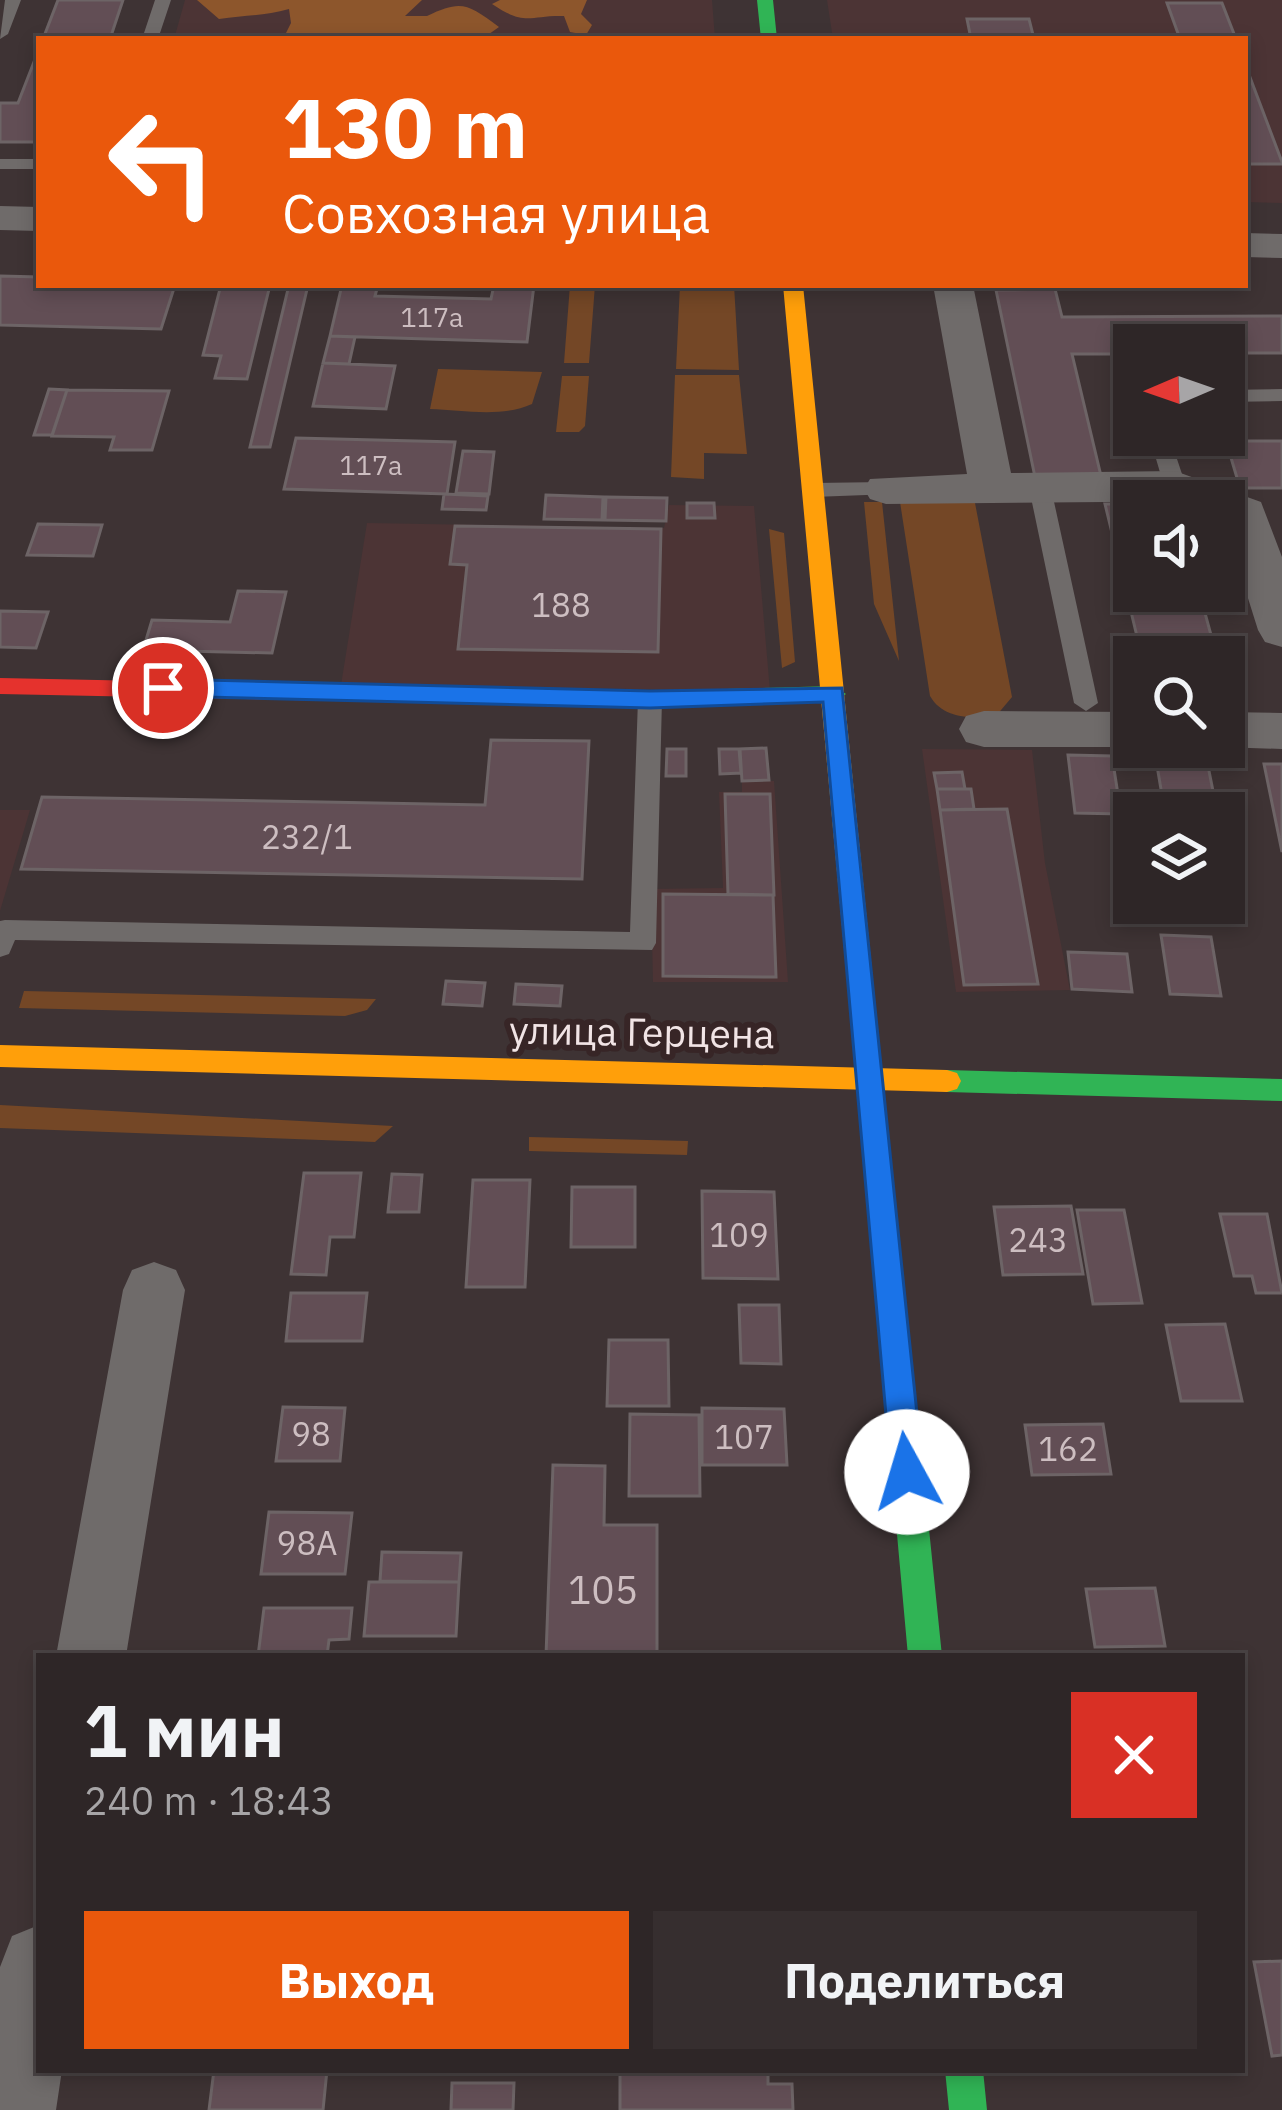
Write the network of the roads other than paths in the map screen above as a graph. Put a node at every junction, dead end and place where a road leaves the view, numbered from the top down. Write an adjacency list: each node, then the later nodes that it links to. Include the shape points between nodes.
1 (13, 0): 4 (lane)
2 (163, 0): 5 (lane)
3 (765, 0): 6 (main road)
4 (0, 34)
5 (151, 36)
6 (769, 36)
7 (0, 164): 8 (lane)
8 (36, 164)
9 (0, 218): 10 (street)
10 (36, 219)
11 (1248, 245): 12 (street)
12 (1282, 246)
13 (793, 288): 20 (main road)
14 (954, 288): 17 (street)
15 (1282, 395): 16 (lane)
16 (1245, 396)
17 (992, 488): 18 (street); 19 (street)
18 (1040, 488): 21 (street); 27 (lane)
19 (886, 489): 20 (lane)
20 (813, 490): 25 (main road)
21 (1113, 490)
22 (1245, 513): 23 (street)
23 (1282, 630)
24 (0, 686): 26 (main road)
25 (834, 694): 26 (main road); 34 (main road)
26 (650, 699): 32 (lane, via 643,943 5,930)
27 (1086, 703)
28 (984, 729): 29 (street)
29 (1113, 730)
30 (1245, 730): 31 (street)
31 (1282, 731)
32 (0, 946)
33 (0, 1055): 34 (main road, улица Герцена)
34 (871, 1077): 35 (main road, улица Герцена); 38 (main road)
35 (1282, 1090)
36 (154, 1290): 37 (street)
37 (92, 1653)
38 (925, 1653)
39 (36, 1982): 41 (street)
40 (964, 2073): 42 (main road)
41 (16, 2110)
42 (968, 2110)

